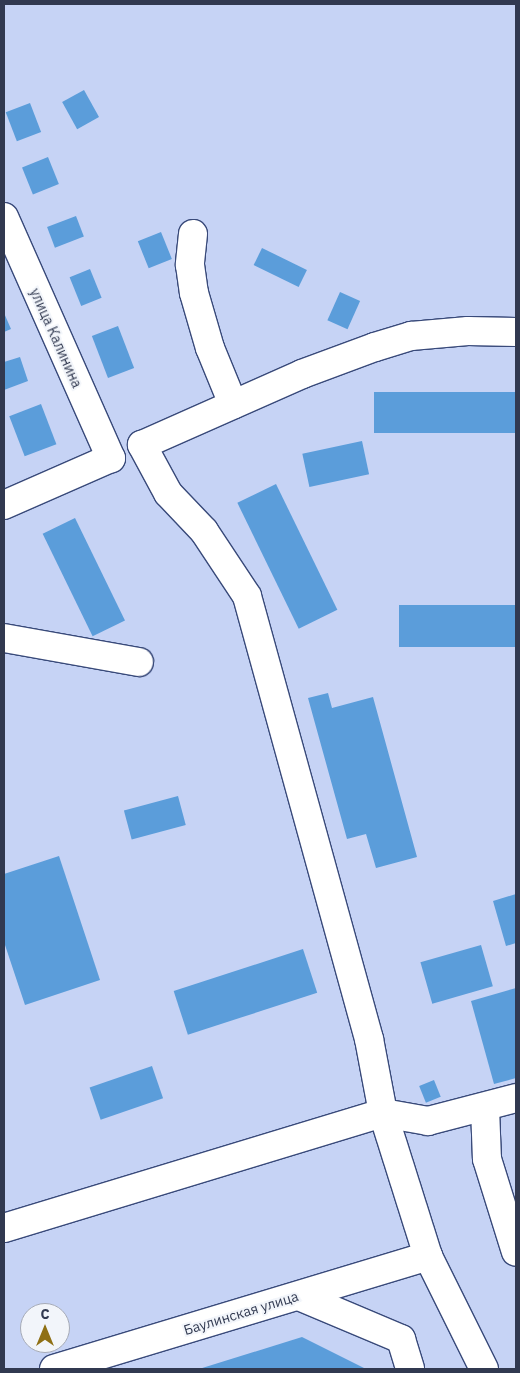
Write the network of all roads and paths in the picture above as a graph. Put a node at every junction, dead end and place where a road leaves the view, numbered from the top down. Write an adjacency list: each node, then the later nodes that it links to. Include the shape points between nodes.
1 (4, 217): 5 (street, улица Калинина, via 111,458)
2 (193, 234): 4 (street, via 190,265 194,293 210,348)
3 (516, 332): 4 (street, via 468,331 411,336 302,374)
4 (233, 404): 10 (street, via 142,446 168,493 204,531 247,596 369,1039)
5 (4, 505)
6 (4, 638): 7 (street)
7 (140, 662)
8 (516, 1098): 9 (street)
9 (485, 1108): 10 (street, via 428,1121); 12 (street, via 488,1159)
10 (383, 1113): 11 (street); 13 (street)
11 (4, 1228)
12 (516, 1252)
13 (428, 1256): 14 (street, Баулинская улица); 17 (street)
14 (299, 1296): 15 (street, Баулинская улица); 16 (street, via 401,1339)
15 (61, 1368)
16 (410, 1369)
17 (484, 1369)

